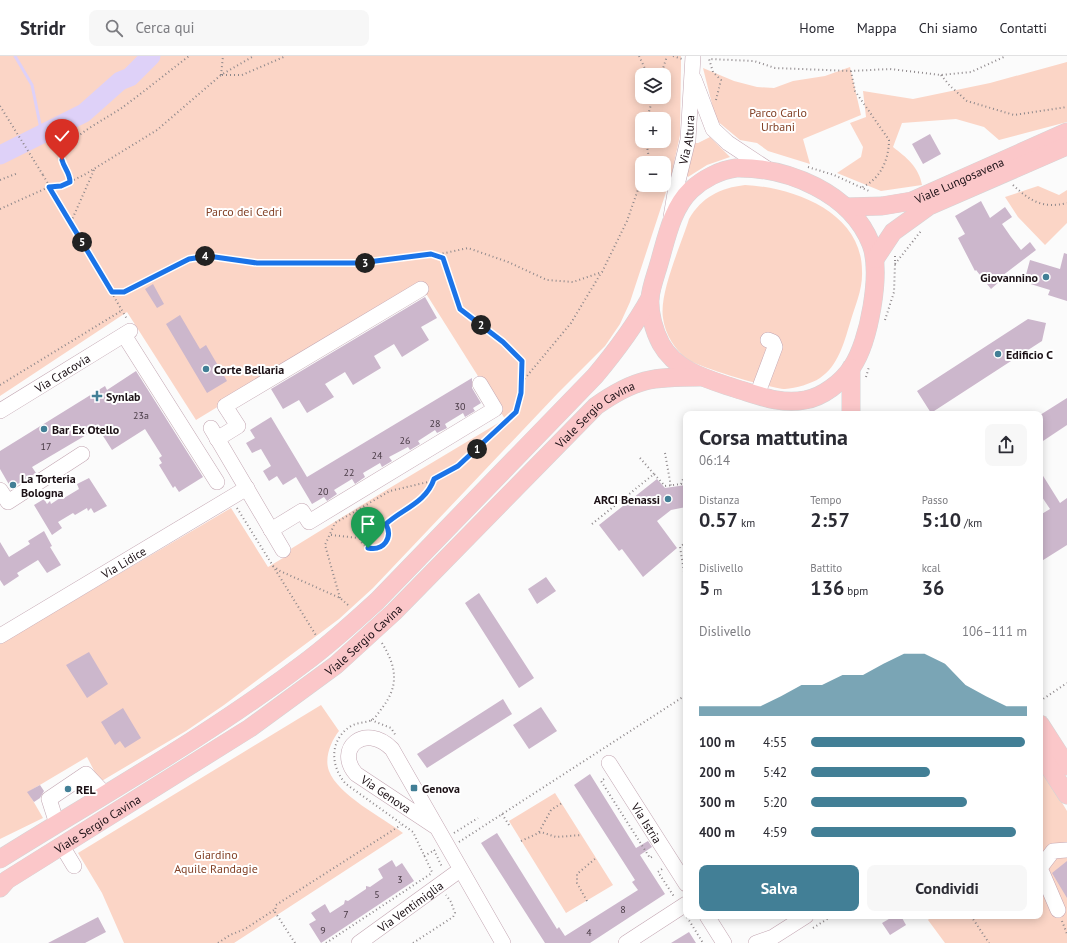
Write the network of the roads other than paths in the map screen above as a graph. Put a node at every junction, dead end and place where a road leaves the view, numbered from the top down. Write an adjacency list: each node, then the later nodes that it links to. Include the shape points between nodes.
1 (690, 58): 2 (street, Via Altura)
2 (692, 75): 6 (street, Via Altura, via 713,129 728,143); 9 (street, Via Altura, via 688,140)
3 (1067, 132): 5 (main road, Viale Lungosavena)
4 (1063, 147): 7 (main road, Viale Lungosavena)
5 (1002, 155): 7 (street, via 1004,162 999,169 959,188); 8 (main road, Viale Lungosavena, via 912,201 882,206)
6 (770, 171): 8 (main road, via 814,185); 9 (main road, via 736,168 704,181 679,205)
7 (952, 196): 10 (main road, Viale Lungosavena, via 928,206 892,232)
8 (846, 207): 10 (main road, via 866,235)
9 (669, 228): 12 (main road)
10 (875, 259): 14 (main road, via 874,293 869,318 858,357)
11 (421, 289): 24 (street, via 225,406 238,426 214,434)
12 (650, 298): 15 (main road, via 651,315 661,345 673,359); 33 (main road, Viale Sergio Cavina, via 620,346 595,376 377,601 320,651 263,694)
13 (768, 340): 17 (street, via 773,342 774,347)
14 (851, 368): 18 (main road, via 841,380 819,396 801,401); 21 (main road)
15 (700, 377): 17 (main road); 37 (main road, Viale Sergio Cavina, via 646,379 620,389 596,406 394,612 336,665 250,728)
16 (480, 384): 26 (street, via 495,409 309,522 302,511)
17 (757, 395): 18 (main road)
18 (775, 401): 20 (main road)
19 (0, 411): 23 (street, Via Cracovia, via 127,333 144,367)
20 (793, 411)
21 (851, 411)
22 (82, 454): 25 (street, via 8,502)
23 (217, 482)
24 (246, 488): 26 (street); 28 (street, Via Lidice)
25 (0, 490)
26 (271, 530): 27 (street)
27 (283, 550)
28 (0, 636)
29 (1043, 729): 31 (main road)
30 (1043, 759): 34 (main road)
31 (1067, 766)
32 (609, 769): 44 (street, Via Istria)
33 (105, 794): 35 (main road, Viale Sergio Cavina); 35 (street, via 86,774 49,799)
34 (1067, 795)
35 (57, 824): 39 (main road, Viale Sergio Cavina)
36 (436, 828): 36 (street, Via Genova, via 392,749 374,737 365,737 355,743 349,759 356,774); 42 (street, Via Genova)
37 (62, 846): 41 (street); 45 (main road, Viale Sergio Cavina, via 7,880)
38 (1067, 850): 40 (street, via 1053,851)
39 (0, 859)
40 (1043, 864)
41 (74, 866)
42 (460, 870): 51 (street, Via Ventimiglia); 52 (street, Via Genova)
43 (1043, 875): 47 (street)
44 (683, 880)
45 (0, 888)
46 (683, 906): 53 (street)
47 (1058, 910)
48 (709, 919): 54 (street)
49 (802, 919): 50 (street)
50 (775, 940): 55 (street)
51 (359, 943)
52 (503, 943)
53 (626, 943)
54 (724, 943)
55 (756, 943)

